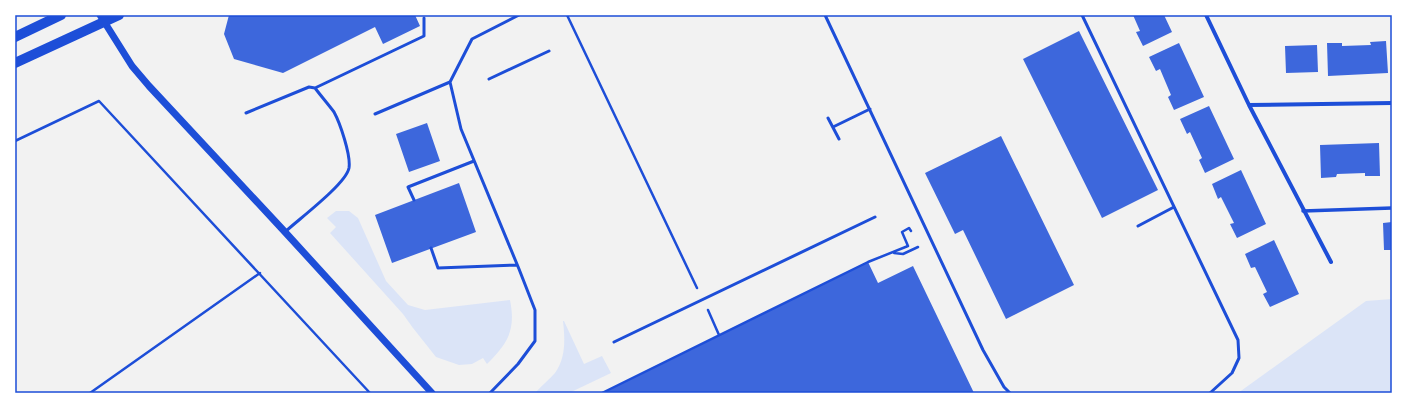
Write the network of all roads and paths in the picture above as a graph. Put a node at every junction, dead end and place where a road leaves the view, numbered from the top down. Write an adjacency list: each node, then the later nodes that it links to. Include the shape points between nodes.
1 (61, 15): 10 (main road)
2 (119, 15): 9 (main road)
3 (519, 15): 14 (lane, via 472,39)
4 (567, 15): 40 (path)
5 (825, 15): 18 (lane)
6 (1082, 15): 27 (lane)
7 (1206, 15): 17 (street)
8 (424, 18): 15 (lane, via 424,36)
9 (102, 19): 12 (main road); 32 (street, via 132,66 149,86)
10 (15, 37)
11 (549, 51): 13 (lane)
12 (15, 63)
13 (489, 79)
14 (450, 82): 20 (lane); 25 (lane, via 461,129)
15 (315, 88): 19 (lane, via 310,87); 32 (lane, via 334,113 348,150 349,168 344,179 334,189)
16 (1392, 103): 17 (street)
17 (1249, 105): 29 (street)
18 (870, 109): 22 (lane); 48 (lane, via 983,350)
19 (246, 113)
20 (375, 114)
21 (828, 118): 22 (lane)
22 (833, 127): 23 (lane)
23 (839, 140)
24 (15, 141): 39 (path, via 100,101)
25 (474, 161): 26 (lane, via 408,187); 38 (lane)
26 (414, 200)
27 (1174, 207): 31 (lane); 49 (lane, via 1238,340 1239,358 1232,373)
28 (1392, 208): 29 (street)
29 (1303, 211): 37 (street)
30 (875, 217): 40 (lane)
31 (1138, 226)
32 (285, 232): 45 (street)
33 (912, 235): 36 (path, via 909,228 902,232 908,246)
34 (915, 241): 36 (path, via 918,247 903,254)
35 (431, 248): 38 (lane, via 438,268)
36 (892, 253): 41 (path, via 868,262)
37 (1330, 262)
38 (518, 265): 46 (lane, via 535,310 535,341 518,364)
39 (260, 273): 43 (path); 44 (path)
40 (703, 300): 41 (path); 42 (lane)
41 (720, 335): 47 (path)
42 (614, 342)
43 (90, 393)
44 (370, 393)
45 (432, 393)
46 (490, 393)
47 (602, 393)
48 (1010, 393)
49 (1210, 393)

